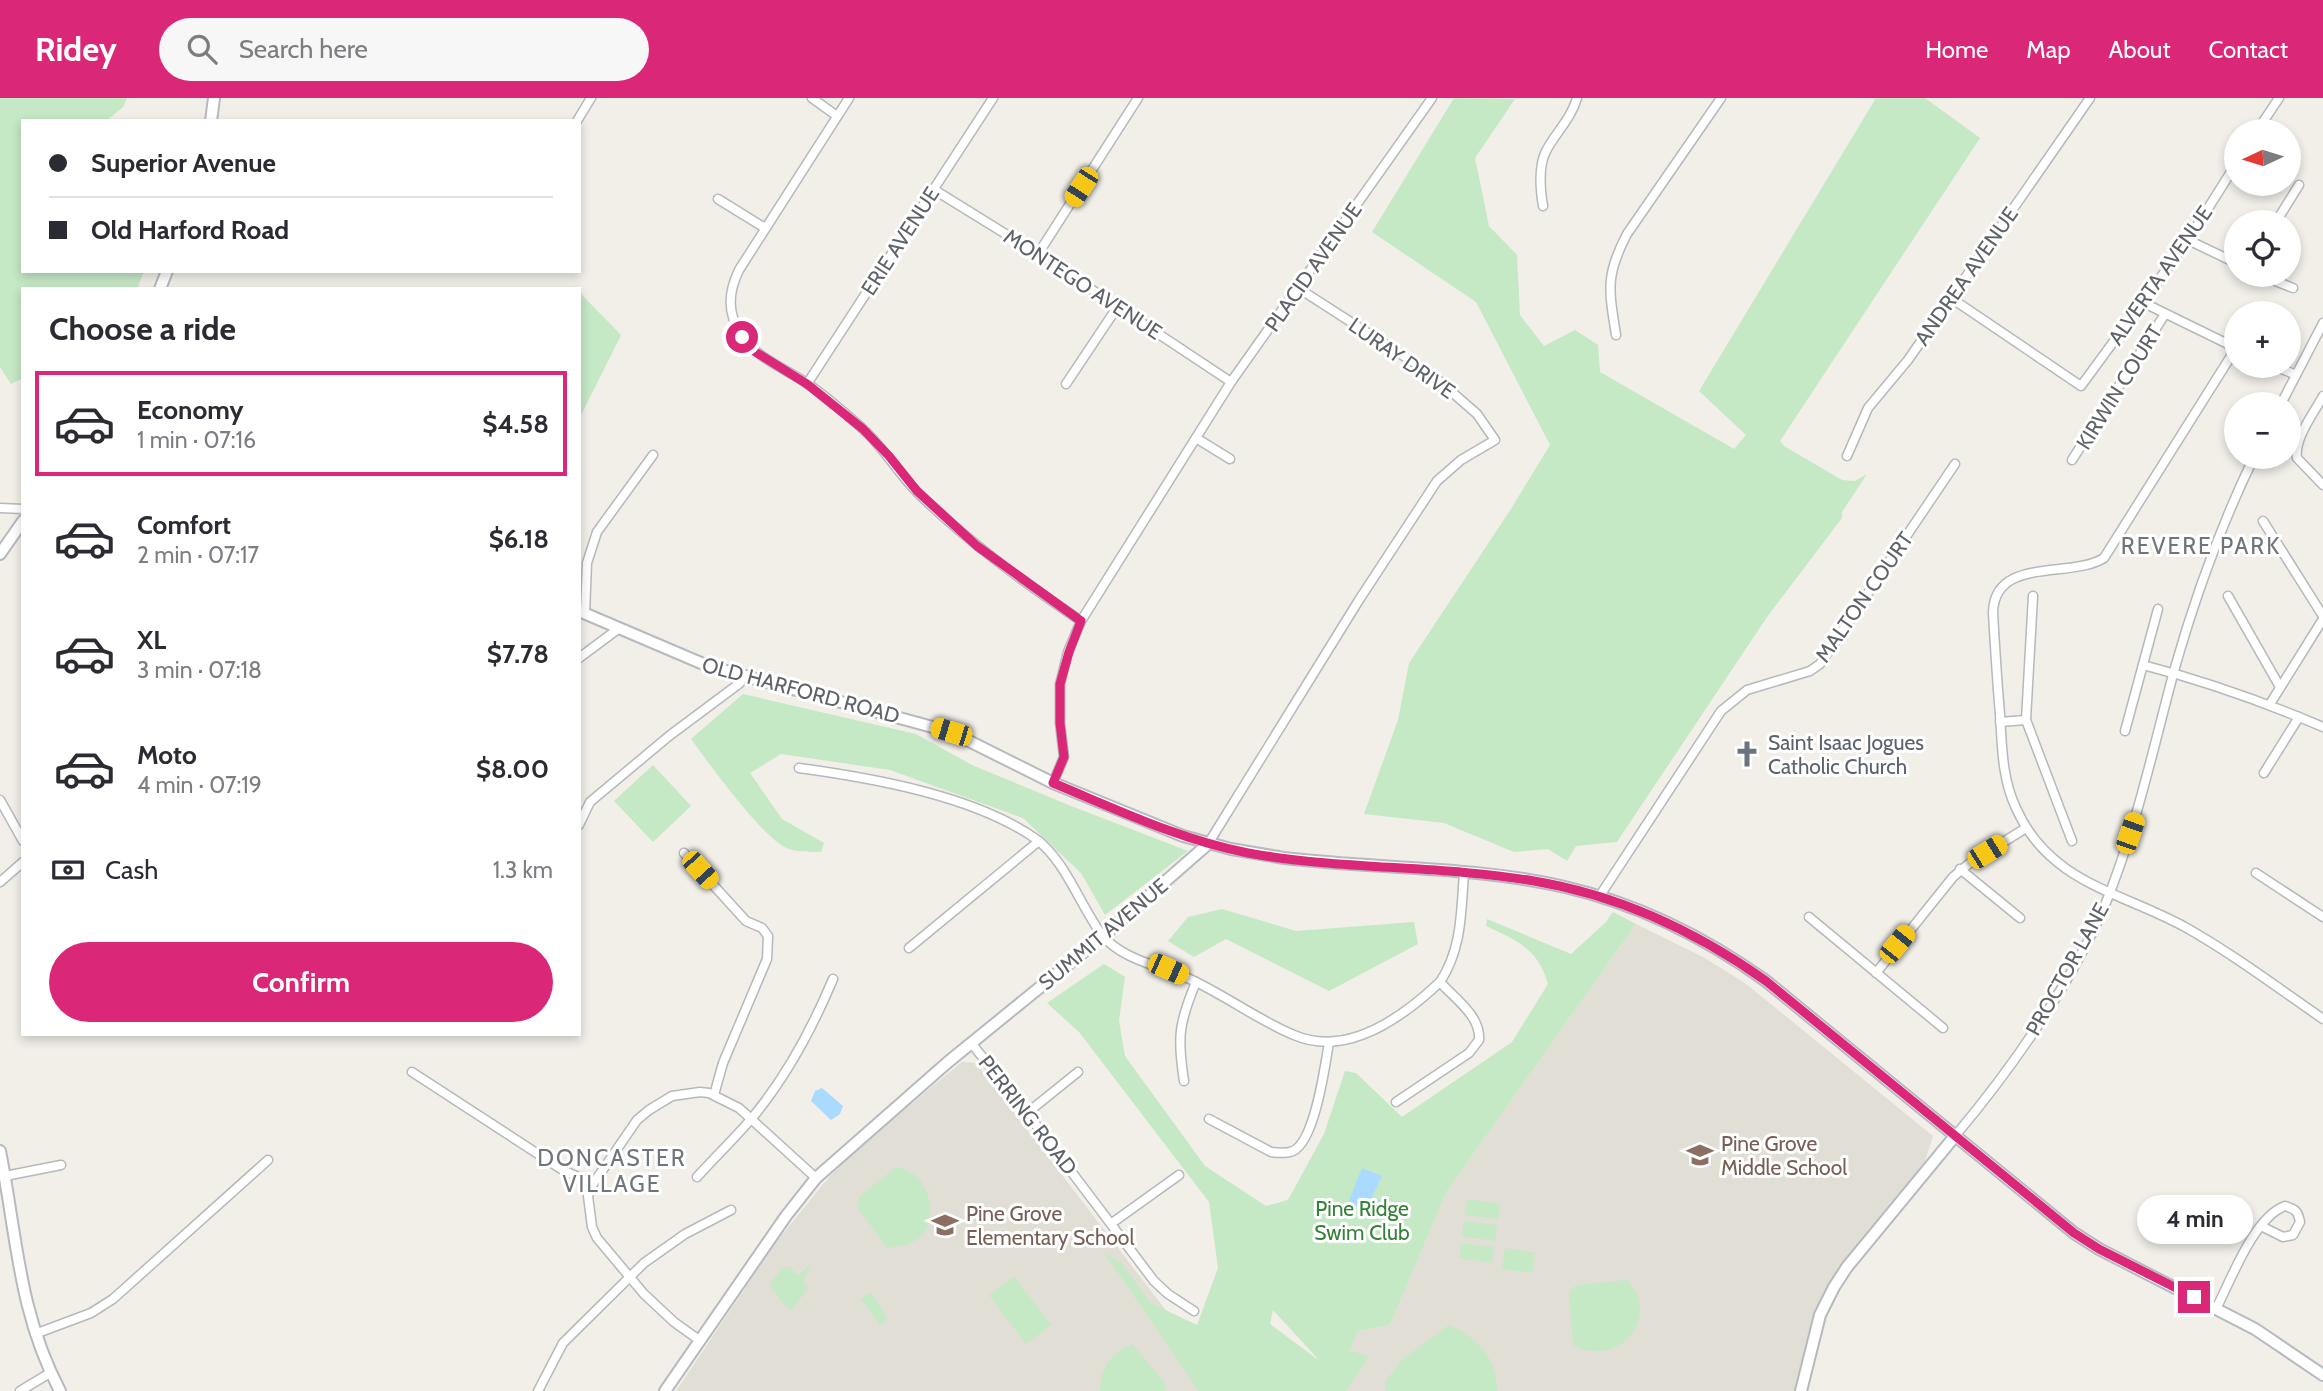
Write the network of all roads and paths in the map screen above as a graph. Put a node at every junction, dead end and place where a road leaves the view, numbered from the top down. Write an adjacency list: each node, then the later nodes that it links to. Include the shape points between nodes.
1 (214, 98): 13 (street)
2 (591, 98): 14 (street)
3 (812, 98): 12 (street)
4 (849, 98): 12 (street)
5 (993, 98): 17 (street, ERIE AVENUE)
6 (1138, 98): 22 (street)
7 (1432, 98): 24 (street, PLACID AVENUE)
8 (1577, 98): 19 (street, via 1543,159)
9 (1721, 98): 30 (street, via 1615,256 1608,290)
10 (2090, 98): 25 (street, ANDREA AVENUE)
11 (2279, 98): 15 (street)
12 (837, 116): 20 (street)
13 (211, 119)
14 (578, 119)
15 (2265, 119)
16 (2224, 183): 21 (street, ALVERTA AVENUE)
17 (933, 189): 22 (street, MONTEGO AVENUE); 35 (street, ERIE AVENUE)
18 (718, 199): 20 (street)
19 (1543, 205)
20 (765, 228): 35 (street, via 731,288 735,323 754,351)
21 (2188, 240): 23 (street); 26 (street, ALVERTA AVENUE)
22 (1038, 254): 27 (street, MONTEGO AVENUE)
23 (2224, 257)
24 (1298, 288): 34 (street, PLACID AVENUE); 39 (street, LURAY DRIVE, via 1430,373 1477,414)
25 (1951, 298): 26 (street, ALVERTA AVENUE, via 2081,386); 41 (street, ANDREA AVENUE, via 1868,408)
26 (2142, 302): 28 (street)
27 (1118, 306): 34 (street, MONTEGO AVENUE); 36 (street)
28 (2165, 314): 31 (street); 43 (street, KIRWIN COURT)
29 (2323, 323): 32 (street)
30 (1616, 335)
31 (2224, 342)
32 (2301, 366)
33 (2224, 367): 67 (street, via 2104,558 2084,567 2022,575 1999,592 1993,613)
34 (1231, 382): 38 (street, PLACID AVENUE)
35 (807, 384): 57 (street, via 863,429 917,491 977,546)
36 (1066, 384)
37 (2323, 396): 46 (street, via 2296,453)
38 (1196, 438): 42 (street); 57 (street, PLACID AVENUE)
39 (1494, 440): 79 (street, SUMMIT AVENUE, via 1437,481)
40 (653, 455): 55 (street, via 597,532 587,563)
41 (1847, 456)
42 (1230, 459)
43 (2072, 460)
44 (1955, 464): 87 (street, MALTON COURT, via 1820,664 1747,690 1721,711)
45 (2248, 469): 61 (street, PROCTOR LANE, via 2202,580)
46 (2323, 485)
47 (0, 508): 48 (street)
48 (21, 509)
49 (2263, 521): 56 (street)
50 (21, 524): 51 (street)
51 (0, 554)
52 (2033, 596): 66 (street)
53 (2228, 596): 63 (street)
54 (2158, 609): 60 (street)
55 (582, 612): 58 (street, OLD HARFORD ROAD)
56 (2323, 618): 63 (street)
57 (1081, 621): 72 (street, PLACID AVENUE, via 1060,684 1064,757)
58 (618, 629): 59 (street); 62 (street, OLD HARFORD ROAD)
59 (581, 657)
60 (2143, 665): 61 (street); 69 (street)
61 (2174, 673): 64 (street); 86 (street, PROCTOR LANE, via 2137,813)
62 (742, 677): 72 (street, OLD HARFORD ROAD, via 951,732); 74 (street, via 590,802)
63 (2280, 687): 64 (street)
64 (2270, 704): 65 (street)
65 (2299, 717): 68 (street); 71 (street)
66 (2026, 720): 67 (street); 78 (street)
67 (2000, 722): 75 (street, via 2007,782)
68 (2323, 727)
69 (2125, 731)
70 (799, 768): 77 (street, via 934,796 994,816)
71 (2264, 773)
72 (1053, 783): 79 (street, OLD HARFORD ROAD)
73 (0, 800): 76 (street)
74 (581, 821)
75 (2026, 828): 82 (street); 86 (street, via 2059,865)
76 (21, 837)
77 (1039, 841): 91 (street, via 1079,894); 92 (street)
78 (2072, 841)
79 (1209, 844): 83 (street, OLD HARFORD ROAD, via 1284,858); 91 (street, SUMMIT AVENUE)
80 (684, 853): 104 (street, via 746,921 768,936 766,959)
81 (21, 864): 85 (street)
82 (1961, 869): 90 (street); 93 (street)
83 (1464, 873): 87 (street, OLD HARFORD ROAD, via 1533,881); 96 (street, via 1458,946)
84 (2256, 873): 88 (street)
85 (0, 882)
86 (2109, 893): 97 (street, via 2185,928); 109 (street, PROCTOR LANE, via 2066,979 2006,1074)
87 (1599, 897): 109 (street, OLD HARFORD ROAD, via 1666,923 1743,965)
88 (2323, 917)
89 (1809, 918): 93 (street)
90 (2020, 918)
91 (1103, 936): 95 (street, via 1133,957); 100 (street, SUMMIT AVENUE)
92 (909, 948)
93 (1876, 973): 98 (street)
94 (833, 979): 107 (street, via 794,1060)
95 (1196, 982): 99 (street, via 1295,1035); 103 (street, via 1182,1014 1179,1049)
96 (1440, 982): 99 (street, via 1415,1006 1387,1023); 105 (street, via 1474,1018 1479,1040 1469,1053)
97 (2323, 1019)
98 (1943, 1028)
99 (1329, 1042): 108 (street, via 1315,1111 1303,1143 1294,1151 1271,1152)
100 (972, 1044): 106 (street, PERRING ROAD); 116 (street, SUMMIT AVENUE)
101 (412, 1072): 117 (street, via 561,1169)
102 (1078, 1072): 106 (street)
103 (1184, 1081)
104 (714, 1095): 107 (street); 117 (street, via 679,1094 649,1110 637,1120)
105 (1396, 1102)
106 (1027, 1112): 119 (street, PERRING ROAD)
107 (752, 1119): 115 (street); 116 (street)
108 (1209, 1119)
109 (1955, 1136): 122 (street, OLD HARFORD ROAD, via 2088,1242); 132 (street, PROCTOR LANE, via 1834,1287 1820,1315)
110 (0, 1151): 114 (street)
111 (268, 1160): 124 (street, via 113,1299 91,1313)
112 (61, 1165): 114 (street)
113 (1179, 1175): 119 (street)
114 (5, 1176): 124 (street, via 20,1279)
115 (697, 1177)
116 (816, 1178): 125 (street, SUMMIT AVENUE)
117 (593, 1184): 121 (street, via 588,1196 592,1227)
118 (731, 1210): 121 (street, via 668,1244)
119 (1112, 1223): 123 (street, PERRING ROAD, via 1154,1281)
120 (2261, 1226): 120 (street, via 2283,1237 2293,1235 2299,1213 2285,1206); 122 (street)
121 (631, 1276): 125 (street, via 658,1308); 130 (street, via 563,1343)
122 (2216, 1309): 127 (street, OLD HARFORD ROAD)
123 (1194, 1311)
124 (35, 1334): 126 (street)
125 (699, 1340): 131 (street, SUMMIT AVENUE)
126 (50, 1373): 128 (street); 129 (street)
127 (2323, 1375)
128 (20, 1391)
129 (60, 1391)
130 (538, 1391)
131 (664, 1391)
132 (1801, 1391)

